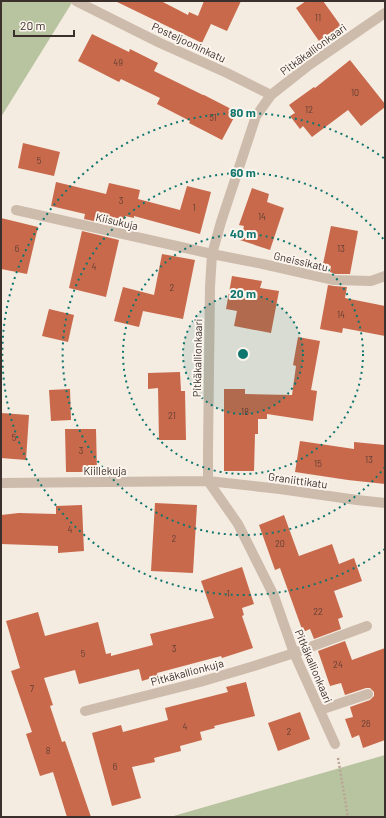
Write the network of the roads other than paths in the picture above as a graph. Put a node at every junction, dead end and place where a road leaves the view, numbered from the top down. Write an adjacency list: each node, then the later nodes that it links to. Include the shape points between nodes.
1 (76, 1): 3 (street, Posteljooninkatu)
2 (385, 13): 3 (street, Pitkäkallionkaari, via 309,65)
3 (271, 95): 5 (street, Pitkäkallionkaari, via 256,116)
4 (16, 210): 5 (street, Kiisukuja)
5 (212, 254): 6 (street, Gneissikatu, via 334,280 371,281); 7 (street, Pitkäkallionkaari)
6 (385, 276)
7 (208, 481): 8 (street, Kiillekuja); 9 (street, Graniittikatu); 11 (street, Pitkäkallionkaari, via 238,524 274,596)
8 (1, 483)
9 (385, 503)
10 (367, 626): 11 (street, Pitkäkallionkuja)
11 (294, 653): 13 (street, Pitkäkallionkaari); 14 (street, Pitkäkallionkuja, via 200,682)
12 (368, 694): 13 (street)
13 (320, 710): 15 (street, Pitkäkallionkaari)
14 (85, 711)
15 (335, 744)

